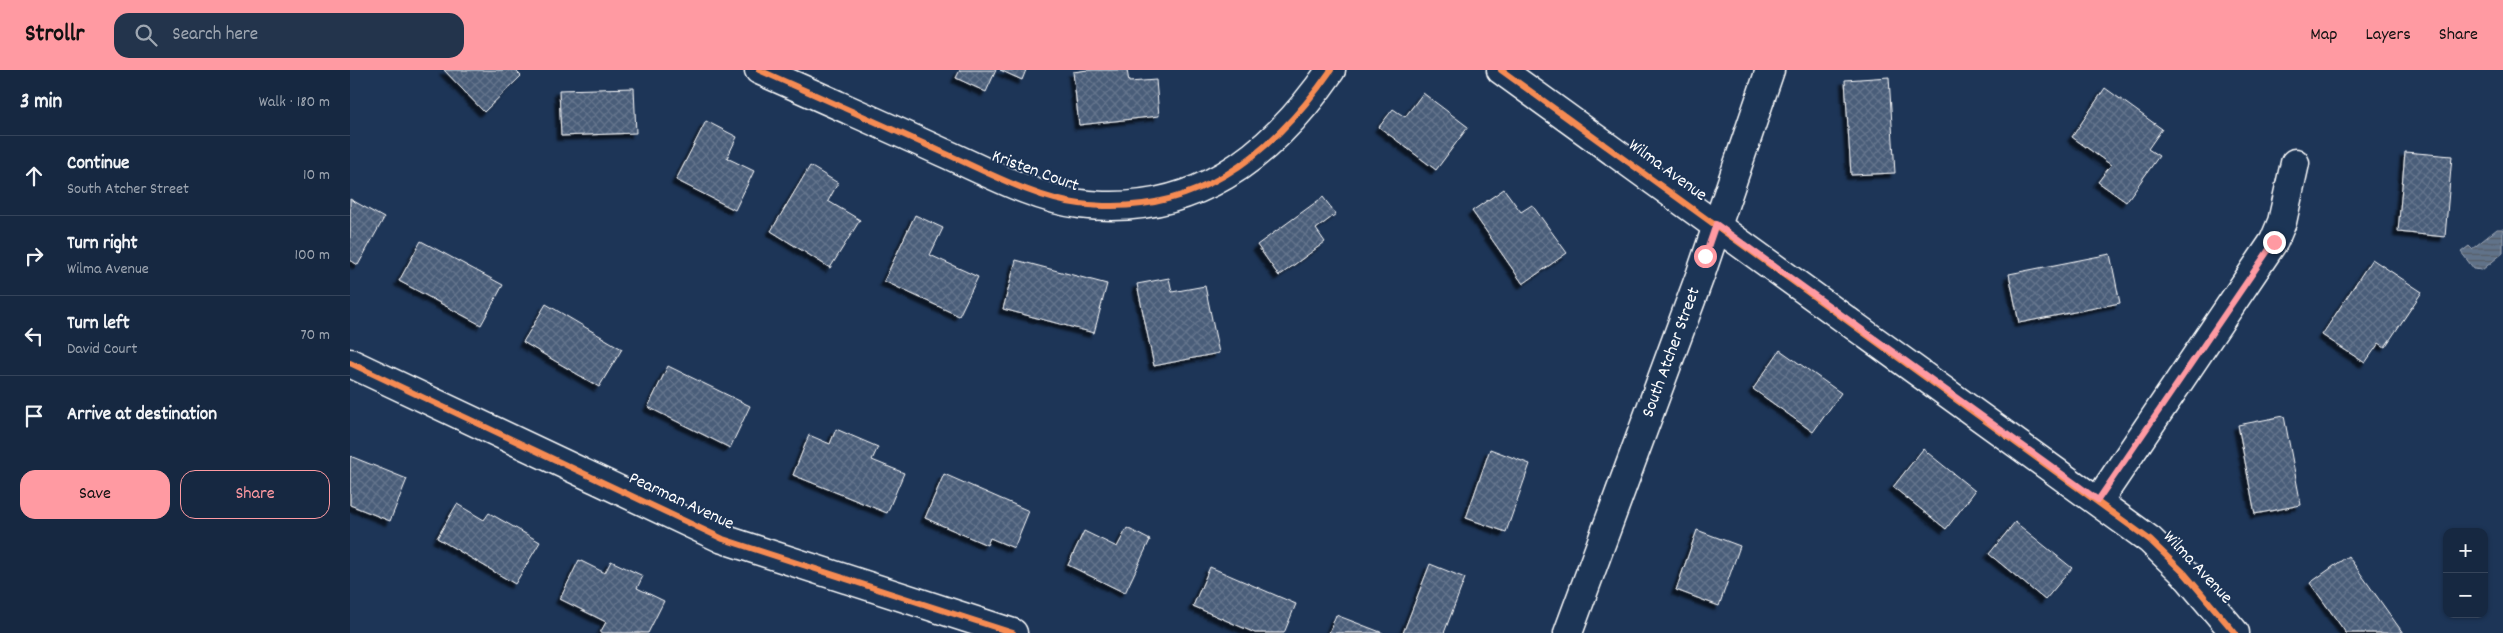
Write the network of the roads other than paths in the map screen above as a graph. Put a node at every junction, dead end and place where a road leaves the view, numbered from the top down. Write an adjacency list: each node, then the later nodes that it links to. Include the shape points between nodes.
1 (759, 70): 2 (street, Kristen Court, via 1033,190 1079,204 1108,206 1168,200 1225,178 1273,141)
2 (1332, 70)
3 (1501, 70): 6 (street, Wilma Avenue)
4 (1770, 70): 6 (street, South Atcher Street)
5 (2295, 163): 8 (street, via 2282,222 2274,242)
6 (1716, 224): 8 (street, Wilma Avenue); 10 (street, South Atcher Street)
7 (350, 363): 9 (street, Pearman Avenue, via 723,539)
8 (2098, 500): 11 (street, Wilma Avenue, via 2157,546)
9 (1013, 633)
10 (1568, 633)
11 (2235, 633)

